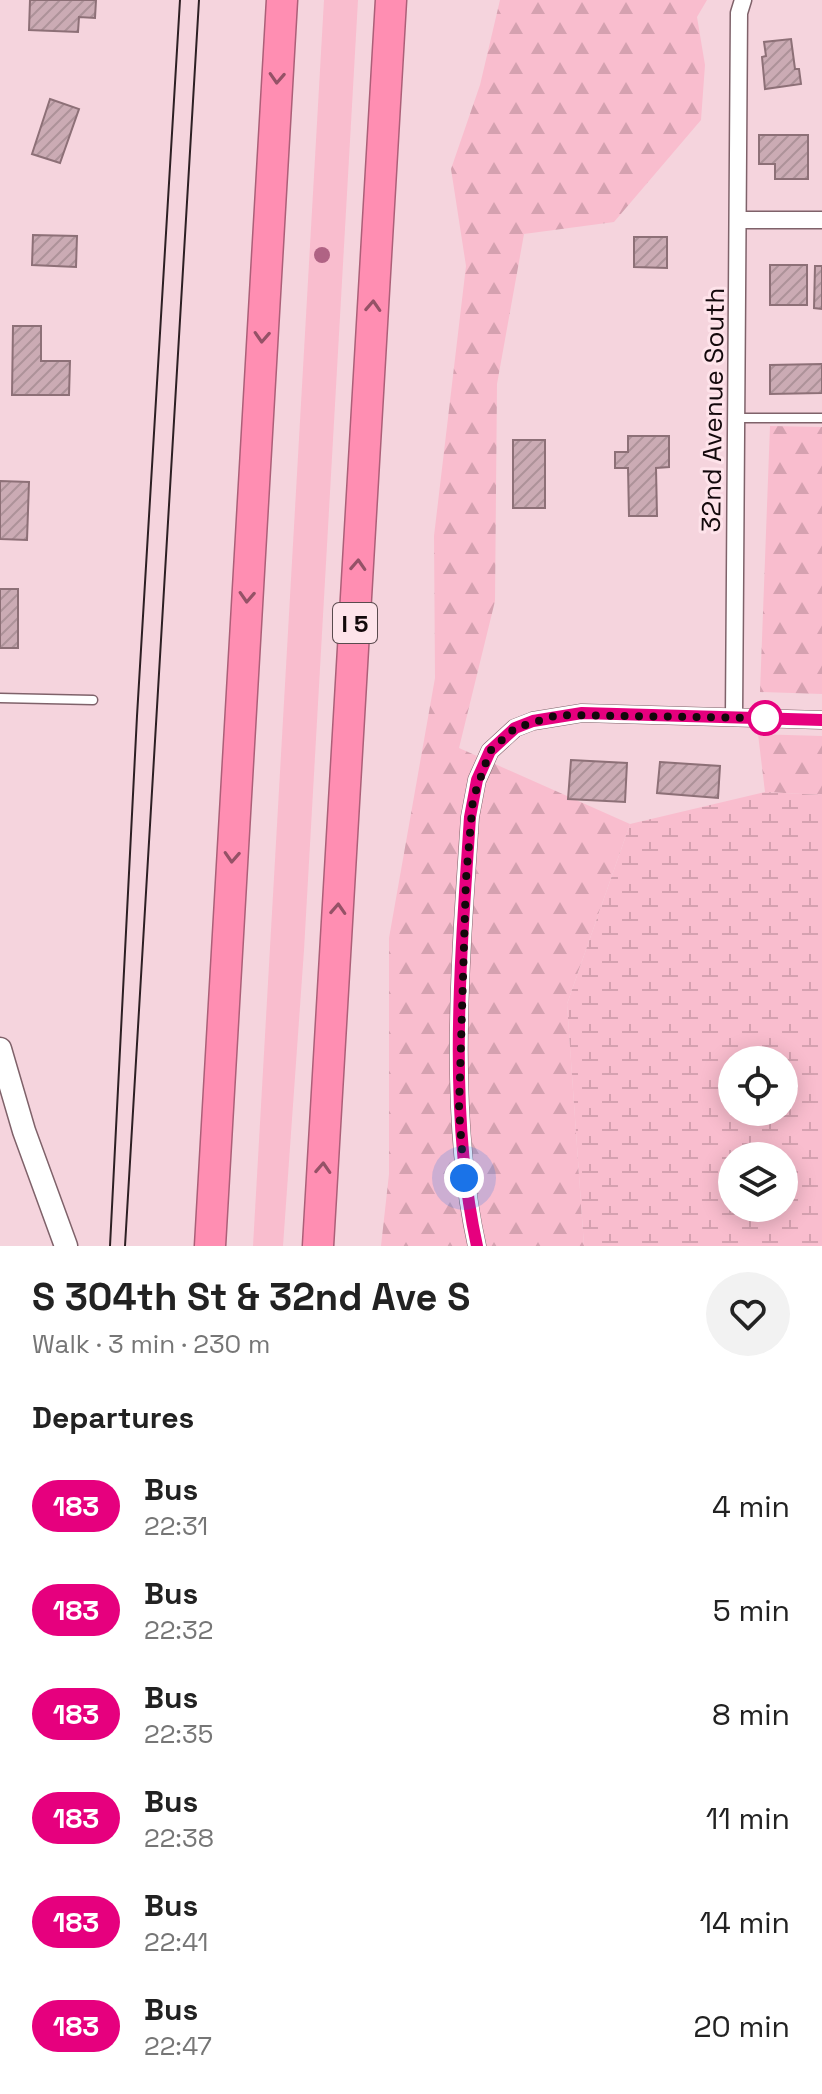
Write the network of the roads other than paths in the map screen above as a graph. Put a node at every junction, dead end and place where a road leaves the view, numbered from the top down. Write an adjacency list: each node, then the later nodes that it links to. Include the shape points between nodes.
1 (282, 0): 14 (highway, one-way to 14)
2 (391, 0): 15 (highway, I 5, one-way to 2)
3 (743, 0): 4 (street, 32nd Avenue South)
4 (740, 220): 5 (street); 6 (street, 32nd Avenue South)
5 (822, 220)
6 (737, 418): 7 (lane); 10 (street, 32nd Avenue South)
7 (822, 418)
8 (0, 698): 9 (lane)
9 (93, 700)
10 (734, 717): 11 (street); 16 (street, via 558,715 515,728 490,751 477,780 466,879 459,1109 466,1194)
11 (822, 720)
12 (0, 1049): 13 (main road)
13 (66, 1246)
14 (210, 1246)
15 (318, 1246)
16 (477, 1246)

